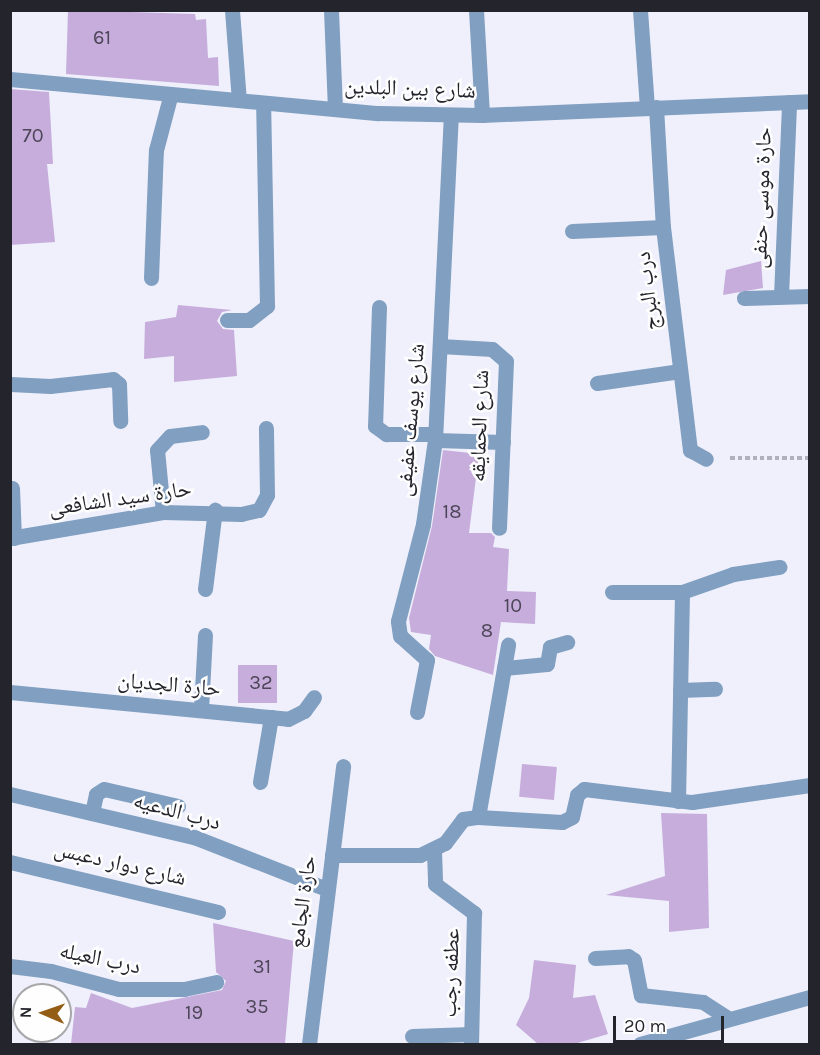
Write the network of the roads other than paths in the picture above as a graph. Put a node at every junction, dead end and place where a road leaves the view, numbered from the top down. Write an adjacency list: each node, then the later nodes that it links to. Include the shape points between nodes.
1 (232, 10): 7 (street)
2 (331, 10): 12 (street)
3 (476, 10): 14 (street)
4 (640, 10): 11 (street, درب البرج)
5 (10, 79): 6 (street, شارع بين البلدين)
6 (170, 97): 7 (street, شارع بين البلدين); 17 (street, via 156,150)
7 (239, 100): 10 (street, شارع بين البلدين)
8 (810, 101): 9 (street, شارع بين البلدين)
9 (789, 102): 11 (street, شارع بين البلدين); 18 (street, حارة موسى حنفى)
10 (263, 103): 12 (street, شارع بين البلدين); 22 (street, via 267,306 249,320)
11 (652, 107): 14 (street, شارع بين البلدين); 15 (street, درب البرج)
12 (335, 109): 13 (street, شارع بين البلدين)
13 (451, 115): 14 (street, شارع بين البلدين); 23 (street, شارع يوسف عفيفى)
14 (482, 115)
15 (663, 227): 16 (street); 24 (street, درب البرج)
16 (572, 231)
17 (151, 278)
18 (781, 296): 19 (street); 20 (street)
19 (810, 296)
20 (744, 298)
21 (379, 307): 30 (street, via 375,426 386,434)
22 (227, 320)
23 (440, 346): 30 (street, شارع يوسف عفيفى); 31 (street, شارع الحمايقه, via 492,349 503,355)
24 (680, 371): 25 (street); 32 (street, درب البرج, via 690,450)
25 (597, 383)
26 (10, 384): 27 (street, via 50,386 113,379 119,384)
27 (120, 421)
28 (266, 428): 34 (street, حارة سيد الشافعى, via 265,503 250,513)
29 (202, 432): 35 (street, via 170,436 157,450)
30 (435, 437): 31 (street); 51 (street, شارع يوسف عفيفى, via 423,524 398,621 400,636 427,660)
31 (503, 442): 36 (street, شارع الحمايقه)
32 (706, 459)
33 (12, 488): 37 (street)
34 (215, 510): 35 (street, حارة سيد الشافعى); 39 (street)
35 (163, 512): 37 (street, حارة سيد الشافعى)
36 (499, 528)
37 (12, 538)
38 (779, 567): 41 (street, via 733,574)
39 (205, 590)
40 (612, 592): 41 (street)
41 (682, 592): 47 (street)
42 (205, 635): 50 (street)
43 (567, 642): 45 (street, via 550,647 548,664)
44 (508, 645): 45 (street)
45 (504, 668): 60 (street)
46 (715, 689): 47 (street)
47 (680, 690): 57 (street)
48 (10, 692): 50 (street, حارة الجديان)
49 (314, 697): 52 (street, حارة الجديان, via 296,715)
50 (201, 709): 52 (street, حارة الجديان)
51 (417, 712)
52 (271, 717): 54 (street)
53 (343, 766): 62 (street, حارة الجامع)
54 (260, 782)
55 (810, 785): 57 (street)
56 (10, 794): 59 (street, درب الدعيه)
57 (678, 801): 60 (street, via 584,789 577,795 572,817 562,822)
58 (178, 806): 59 (street, via 104,789 96,794)
59 (92, 813): 64 (street, درب الدعيه, via 194,837)
60 (478, 817): 61 (street, via 464,819)
61 (434, 851): 62 (street); 72 (street, عطفه رجب, via 435,884 474,913)
62 (332, 855): 64 (street, حارة الجامع)
63 (10, 862): 65 (street, شارع دوار دعبس)
64 (327, 889): 73 (street, حارة الجامع)
65 (218, 912)
66 (595, 958): 70 (street, via 628,956 634,960 641,995 703,1002)
67 (10, 966): 68 (street, درب العيله, via 151,992)
68 (216, 982)
69 (810, 997): 70 (street)
70 (728, 1018): 74 (street)
71 (412, 1036): 72 (street)
72 (471, 1039)
73 (309, 1044)
74 (640, 1044)

